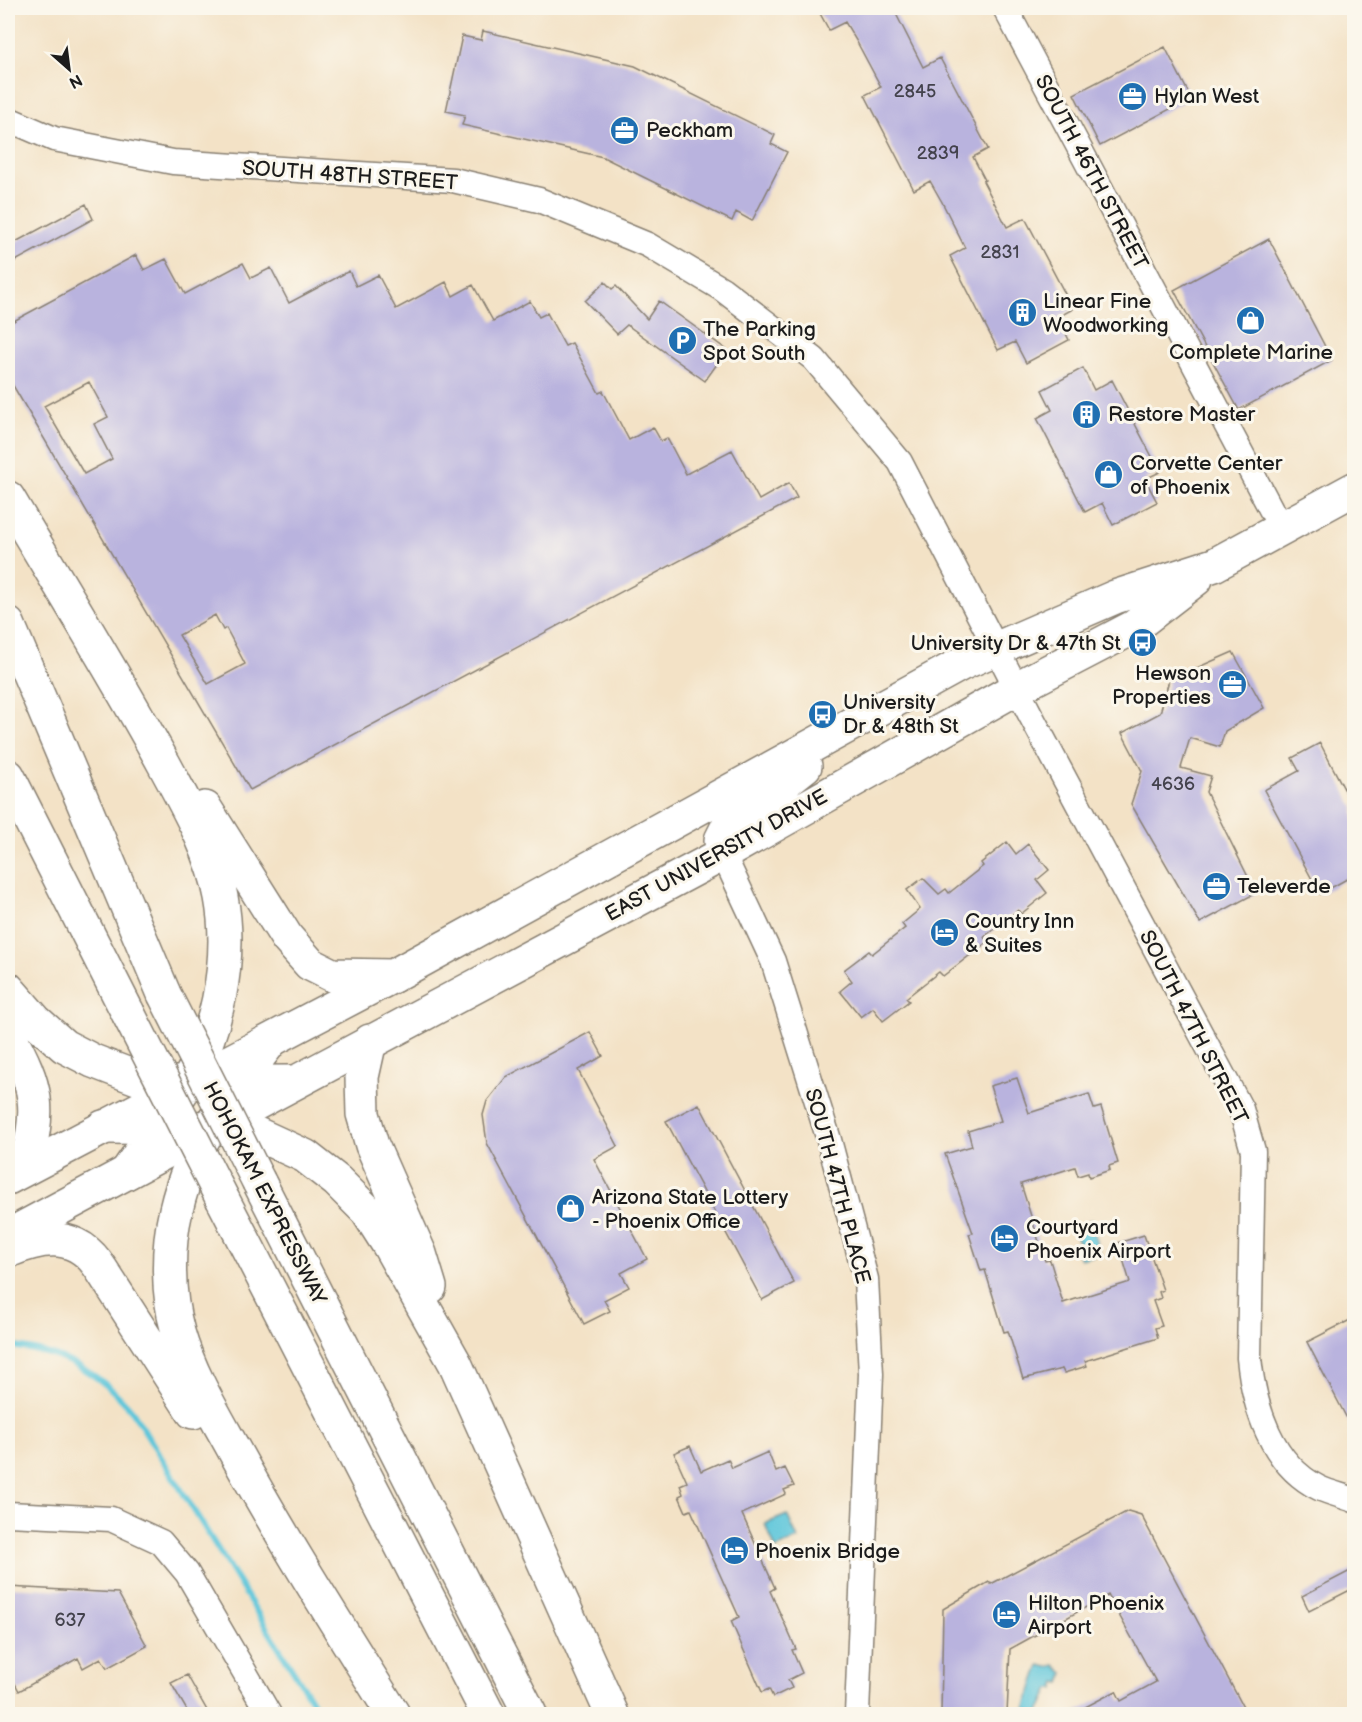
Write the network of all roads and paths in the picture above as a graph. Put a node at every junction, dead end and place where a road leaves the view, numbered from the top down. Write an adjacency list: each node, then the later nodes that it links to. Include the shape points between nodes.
1 (1005, 8): 5 (street, SOUTH 46TH STREET)
2 (8, 119): 8 (street, SOUTH 48TH STREET, via 54,139 173,162 453,180 538,200 648,244 722,289 814,359 900,462)
3 (1354, 489): 5 (main road, EAST UNIVERSITY DRIVE)
4 (8, 498): 12 (main road)
5 (1281, 528): 6 (main road, EAST UNIVERSITY DRIVE)
6 (1214, 565): 8 (main road, EAST UNIVERSITY DRIVE, via 1115,597); 10 (main road, EAST UNIVERSITY DRIVE, via 1134,627)
7 (8, 624): 17 (main road)
8 (996, 648): 10 (street, SOUTH 47TH STREET); 11 (main road, EAST UNIVERSITY DRIVE)
9 (8, 667): 17 (main road, HOHOKAM EXPRESSWAY)
10 (1017, 688): 14 (main road, EAST UNIVERSITY DRIVE); 33 (street, SOUTH 47TH STREET, via 1241,1109 1253,1152 1249,1358 1253,1391 1264,1428 1290,1466 1318,1488)
11 (864, 717): 14 (main road, via 726,828 721,840); 15 (main road, EAST UNIVERSITY DRIVE)
12 (146, 732): 15 (main road, via 203,805 303,957 332,975); 22 (main road, via 201,834 221,898 225,941 221,984 207,1041)
13 (8, 776): 37 (main road, HOHOKAM EXPRESSWAY, bridge)
14 (723, 854): 20 (main road, EAST UNIVERSITY DRIVE); 40 (street, SOUTH 47TH PLACE, via 773,961 832,1151 866,1279 871,1374)
15 (393, 976): 19 (main road, EAST UNIVERSITY DRIVE)
16 (8, 989): 22 (main road, via 64,1046 137,1078)
17 (164, 994): 38 (main road, HOHOKAM EXPRESSWAY, bridge)
18 (8, 1033): 28 (main road, via 23,1063 36,1108 34,1136)
19 (270, 1041): 22 (main road, EAST UNIVERSITY DRIVE); 23 (main road)
20 (370, 1041): 21 (main road, EAST UNIVERSITY DRIVE); 31 (main road, via 362,1087 367,1130 420,1254)
21 (292, 1082): 23 (main road); 26 (main road, EAST UNIVERSITY DRIVE)
22 (187, 1083): 23 (main road); 24 (main road, EAST UNIVERSITY DRIVE); 25 (main road)
23 (239, 1083): 26 (main road)
24 (103, 1127): 25 (main road); 28 (main road, EAST UNIVERSITY DRIVE)
25 (157, 1127): 26 (main road); 27 (main road)
26 (207, 1128): 27 (main road, EAST UNIVERSITY DRIVE); 31 (main road, via 246,1131 270,1138 305,1156 338,1181 379,1228); 32 (main road, via 188,1170 176,1211 170,1260 173,1307 192,1369)
27 (126, 1172): 29 (main road, EAST UNIVERSITY DRIVE)
28 (16, 1173)
29 (8, 1236)
30 (8, 1251): 32 (main road, via 54,1238 89,1254 195,1414)
31 (455, 1363): 39 (main road)
32 (256, 1491): 36 (main road)
33 (1354, 1500)
34 (8, 1514): 35 (street, via 111,1519 161,1542 187,1573)
35 (269, 1714)
36 (393, 1714)
37 (488, 1714)
38 (530, 1714)
39 (612, 1714)
40 (857, 1714)

